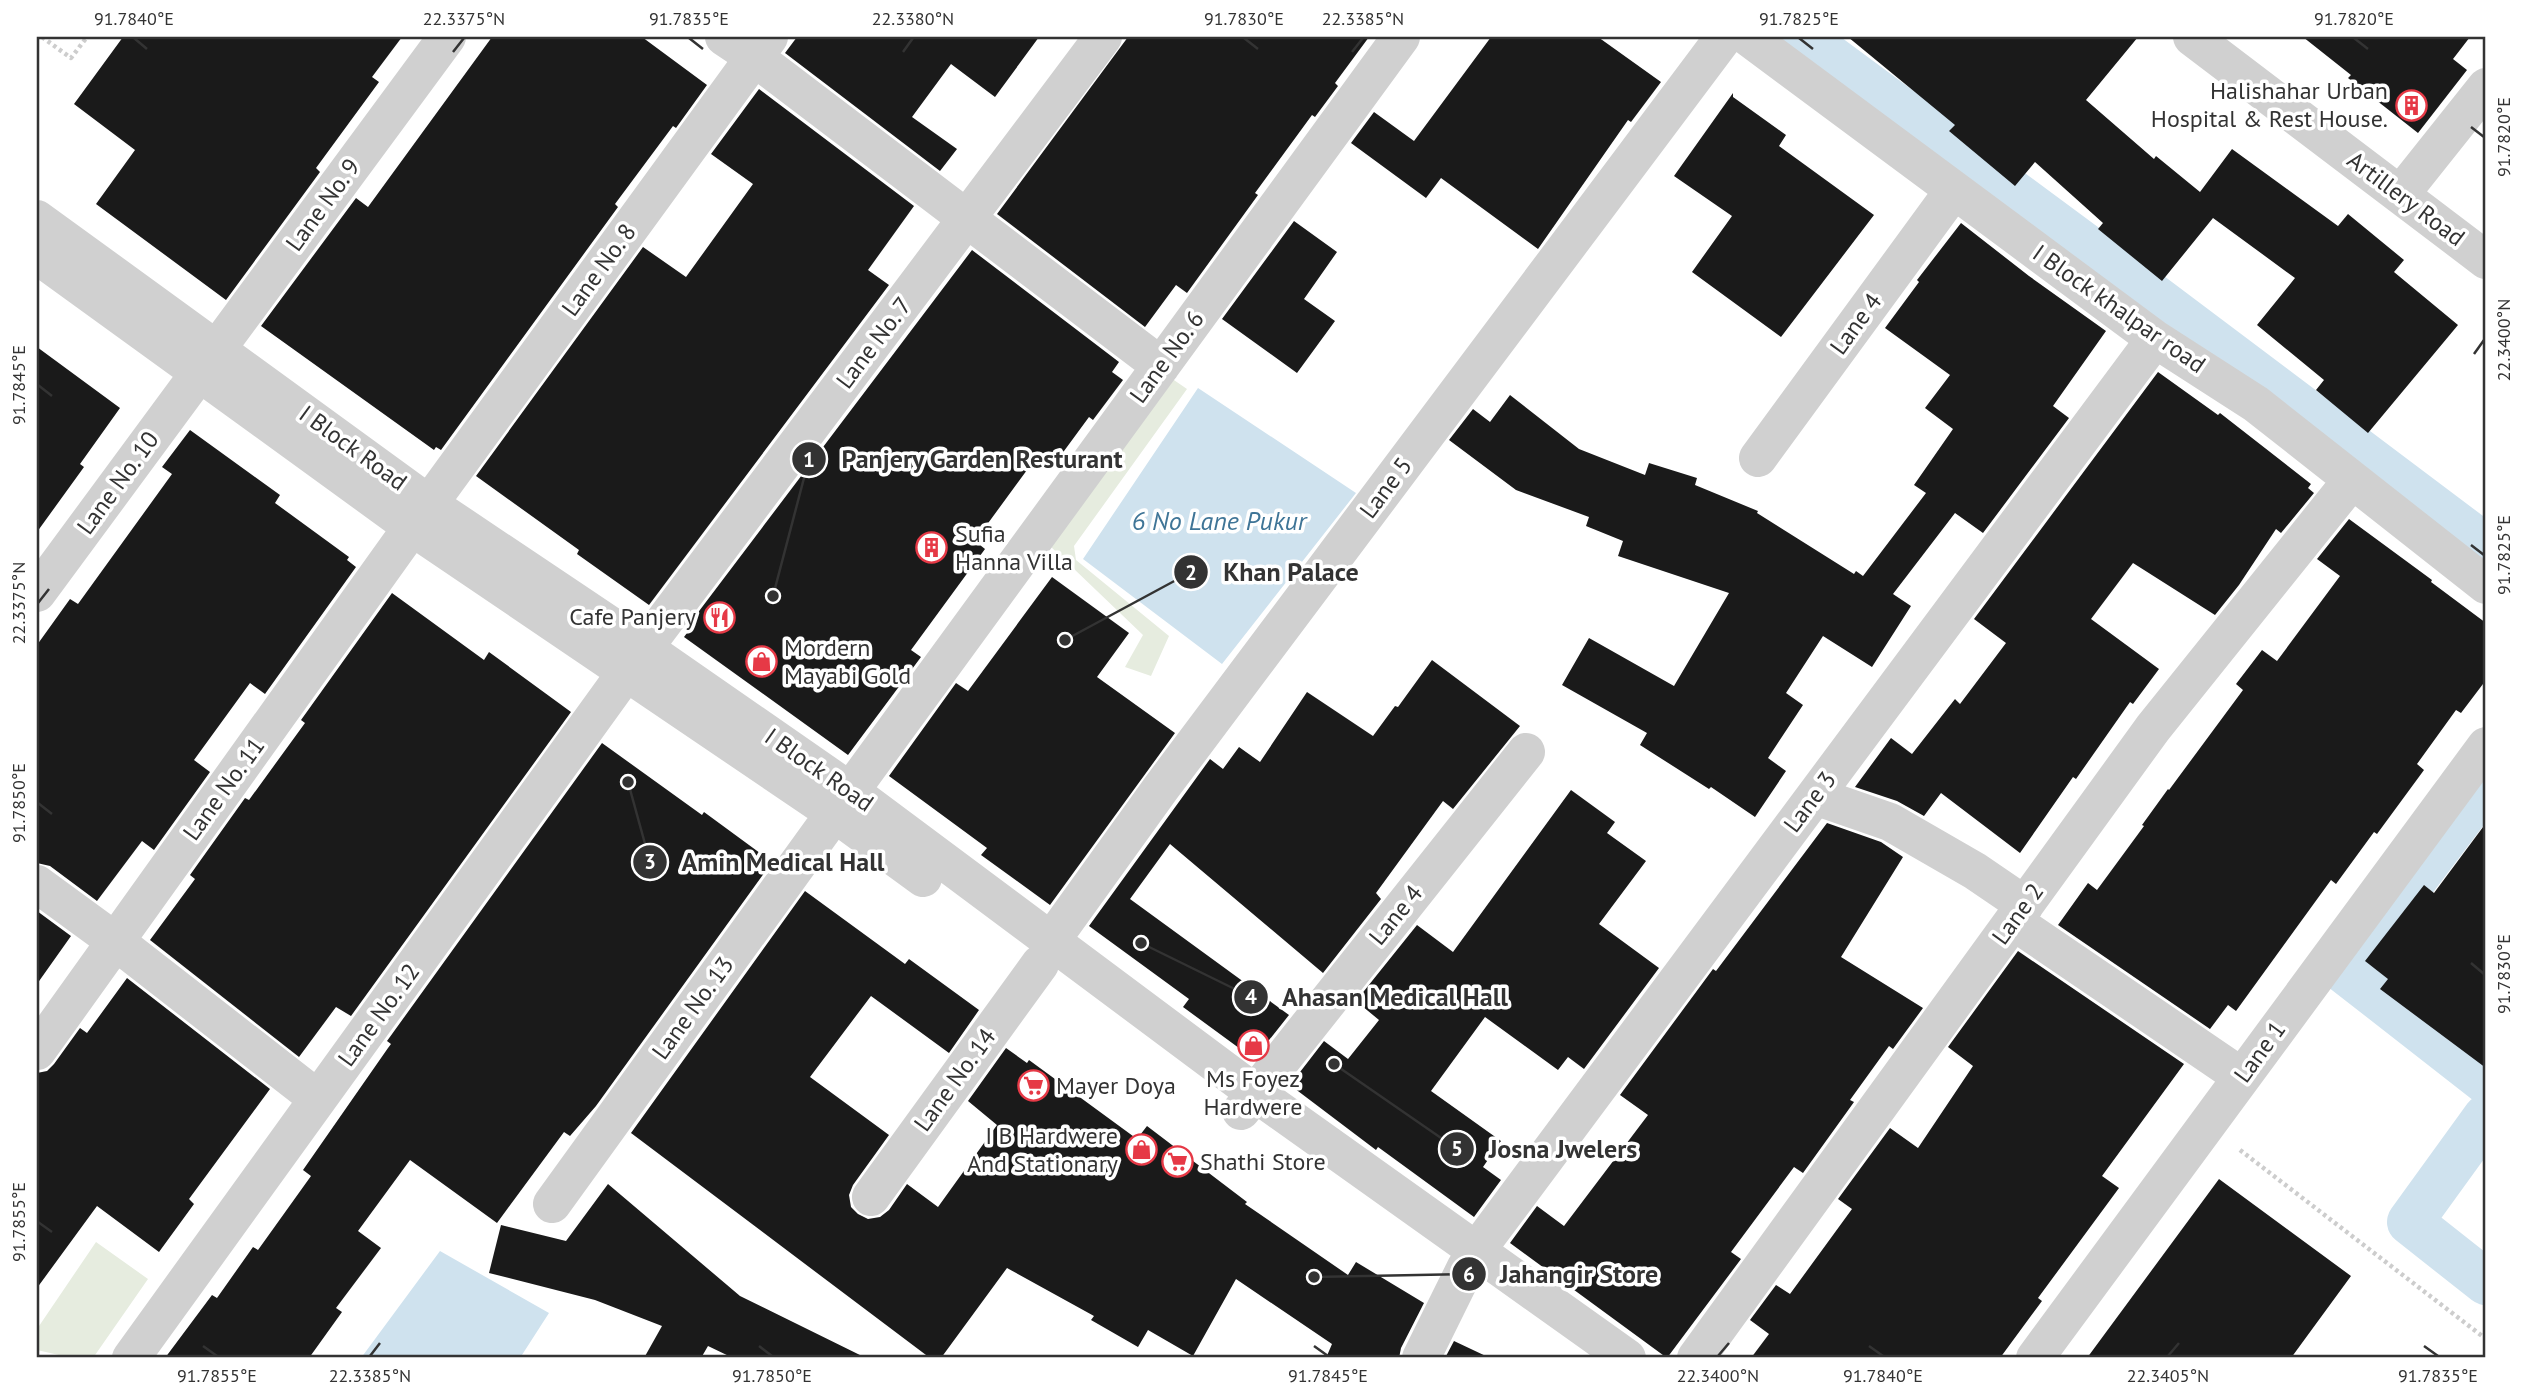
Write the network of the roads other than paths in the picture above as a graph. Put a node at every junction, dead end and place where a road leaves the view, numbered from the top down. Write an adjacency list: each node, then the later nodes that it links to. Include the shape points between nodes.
1 (447, 37): 16 (street, Lane No. 9)
2 (1103, 37): 12 (street, Lane No. 7)
3 (1401, 37): 17 (street, Lane No. 6)
4 (1724, 37): 31 (street, Lane 5, via 1161,788)
5 (1748, 37): 9 (street, I Block khalpar road)
6 (2206, 41): 10 (street, Artillery Road)
7 (749, 44): 12 (street); 20 (street, Lane No. 8)
8 (2486, 87): 10 (street)
9 (1954, 190): 15 (street, I Block khalpar road); 18 (street, Lane 4)
10 (2400, 195): 14 (street, Artillery Road)
11 (37, 219): 16 (street, I Block Road)
12 (966, 220): 17 (street); 23 (street, Lane No. 7)
13 (37, 255): 16 (street, I Block Road)
14 (2486, 260)
15 (2155, 338): 19 (street, I Block khalpar road, via 2256,404); 26 (street, Lane 3)
16 (208, 360): 20 (street, I Block Road); 22 (street, Lane No. 10)
17 (1161, 366): 27 (street, Lane No. 6)
18 (1758, 458)
19 (2352, 480): 21 (street, I Block khalpar road); 29 (street, Lane 2, via 2153,728)
20 (420, 516): 23 (street, I Block Road); 30 (street, Lane No. 11)
21 (2486, 585)
22 (37, 593)
23 (636, 660): 27 (street, I Block Road); 34 (street, Lane No. 12)
24 (2486, 746): 33 (street, Lane 1)
25 (1526, 752): 35 (street, Lane 4)
26 (1815, 796): 29 (street, via 1890,822 1975,871); 38 (street, Lane 3)
27 (842, 802): 31 (street, I Block Road); 37 (street, Lane No. 13)
28 (37, 884): 30 (street)
29 (2019, 913): 33 (street); 43 (street, Lane 2)
30 (116, 941): 32 (street, Lane No. 11); 34 (street)
31 (1045, 952): 35 (street, I Block Road); 36 (street, Lane No. 14)
32 (37, 1051)
33 (2242, 1077): 44 (street, Lane 1)
34 (318, 1099): 39 (street, Lane No. 12)
35 (1248, 1102): 38 (street, I Block Road)
36 (871, 1197)
37 (552, 1204)
38 (1472, 1259): 40 (street, Lane 3); 41 (street, I Block Road); 42 (street, I Block Road)
39 (131, 1358)
40 (1421, 1358)
41 (1589, 1358)
42 (1627, 1358)
43 (1696, 1358)
44 (2035, 1358)

